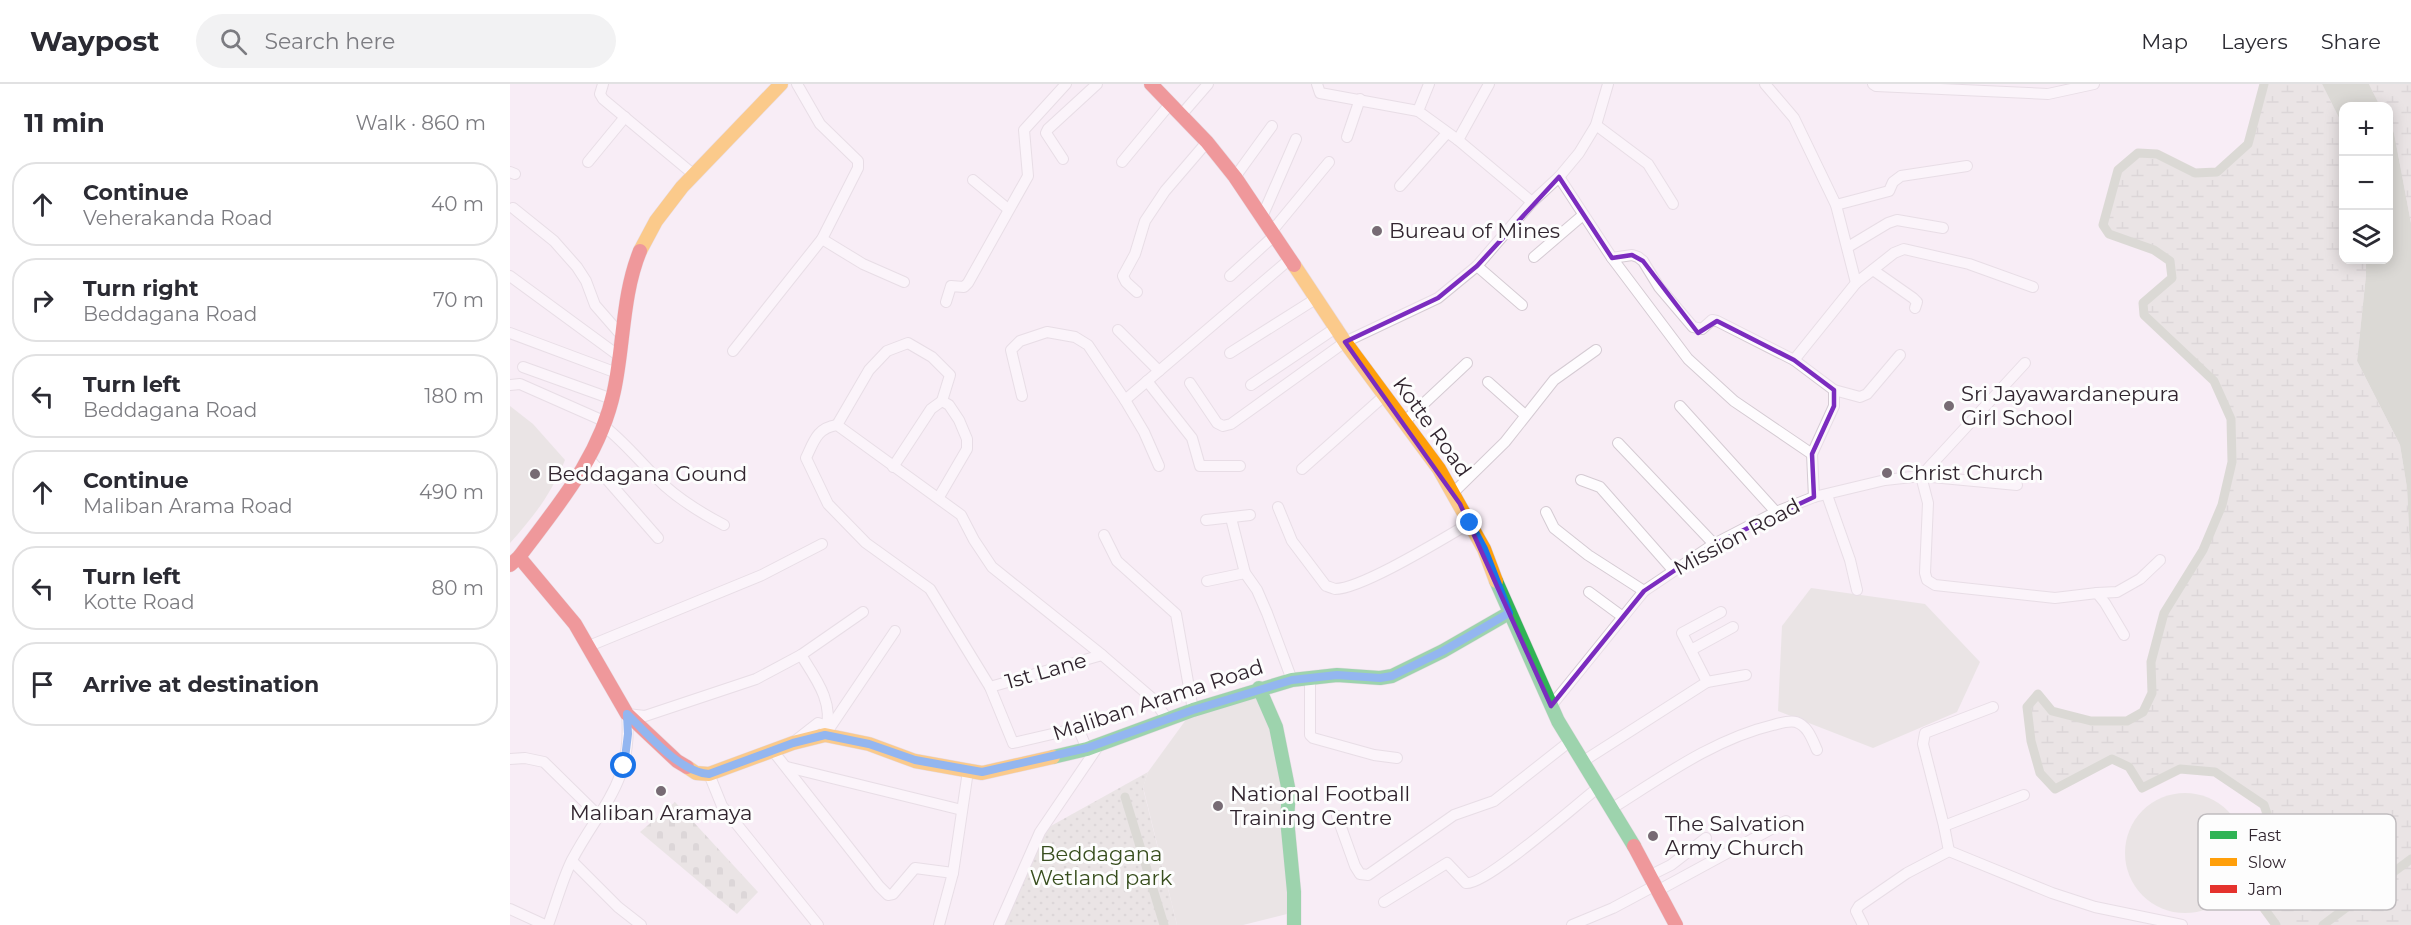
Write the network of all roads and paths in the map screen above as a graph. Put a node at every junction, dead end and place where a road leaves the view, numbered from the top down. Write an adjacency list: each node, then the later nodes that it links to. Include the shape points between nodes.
1 (603, 84): 19 (street, via 601,97)
2 (797, 84): 46 (street, via 820,124 858,160 858,168)
3 (1066, 84): 41 (street, via 1024,130 1028,176)
4 (1097, 84): 27 (street, via 1046,133)
5 (1151, 84): 16 (main road, Kotte Road)
6 (1208, 84): 18 (street)
7 (1317, 84): 15 (street, via 1320,93)
8 (1429, 84): 17 (street)
9 (1488, 84): 25 (street)
10 (1608, 84): 20 (street)
11 (1765, 84): 39 (street, via 1794,118)
12 (1873, 84): 13 (street, via 2048,94)
13 (2094, 84)
14 (774, 86): 32 (main road)
15 (1360, 99): 17 (street); 23 (street)
16 (1170, 104): 18 (main road, Kotte Road); 29 (street)
17 (1418, 111): 22 (street)
18 (1182, 114): 26 (main road, Kotte Road)
19 (625, 117): 28 (street); 32 (street)
20 (1596, 125): 34 (street); 38 (street, via 1648,164)
21 (1272, 126): 33 (street)
22 (1448, 133): 25 (street); 36 (street)
23 (1347, 137)
24 (1296, 139): 43 (street)
25 (1458, 140): 37 (street)
26 (1207, 142): 33 (main road, Kotte Road); 58 (street, via 1165,191 1145,222 1124,276)
27 (1063, 159)
28 (588, 162)
29 (1122, 162)
30 (1329, 162): 45 (street)
31 (1967, 166): 39 (street, via 1901,176 1889,191)
32 (693, 174): 66 (main road, via 643,240)
33 (1235, 177): 43 (main road, Kotte Road)
34 (1558, 177): 37 (street); 42 (street)
35 (972, 180): 41 (street)
36 (1400, 186)
37 (1532, 202): 51 (street)
38 (1673, 204)
39 (1836, 205): 47 (street)
40 (513, 208): 66 (street, via 554,241 577,267 595,305)
41 (1008, 209): 60 (street, via 968,283 964,287 951,286)
42 (1583, 215): 48 (street); 49 (street)
43 (1262, 217): 45 (main road, Kotte Road)
44 (1943, 228): 47 (street, via 1897,220)
45 (1274, 233): 50 (main road, Kotte Road); 54 (street)
46 (822, 239): 55 (street, via 863,264); 69 (street)
47 (1848, 247): 56 (street)
48 (1534, 257)
49 (1612, 258): 73 (street, via 1632,255 1643,261 1693,327 1702,329 1712,320 1717,321); 96 (street, via 1688,359 1734,401)
50 (1290, 259): 59 (main road, Kotte Road); 77 (street)
51 (1478, 266): 61 (street); 67 (street, via 1438,298)
52 (1873, 270): 56 (street); 57 (street, via 1904,249 1969,264); 62 (street, via 1913,298 1917,302)
53 (510, 276): 71 (street)
54 (1230, 276)
55 (904, 282)
56 (1856, 283): 73 (street)
57 (2033, 287)
58 (1137, 292)
59 (1317, 298): 63 (main road, Kotte Road); 70 (street)
60 (946, 302)
61 (1522, 305)
62 (1915, 308)
63 (1336, 327): 67 (main road, Kotte Road); 83 (street)
64 (1118, 330): 77 (street)
65 (510, 333): 78 (street)
66 (622, 336): 71 (main road)
67 (1345, 342): 81 (street, via 1223,426); 86 (main road, Kotte Road)
68 (1596, 350): 91 (street, via 1554,380)
69 (733, 351)
70 (1230, 353)
71 (619, 356): 78 (main road)
72 (1900, 356): 84 (street, via 1867,394 1860,397)
73 (1794, 360): 84 (street)
74 (1467, 363): 92 (street)
75 (2025, 363): 102 (street)
76 (523, 367): 87 (street)
77 (1159, 371): 79 (street)
78 (617, 373): 87 (main road)
79 (1147, 381): 88 (street); 99 (street, via 1192,438 1200,466)
80 (1488, 382): 91 (street)
81 (1190, 383)
82 (510, 385): 93 (street, via 520,384)
83 (1251, 385)
84 (1834, 390): 96 (street, via 1834,406)
85 (1022, 396): 88 (street, via 1011,350 1020,341 1047,332 1088,345)
86 (1384, 396): 92 (main road, Kotte Road); 101 (street)
87 (612, 399): 93 (main road)
88 (1125, 400): 98 (street)
89 (942, 401): 94 (street, via 950,375 932,357 908,343 887,351 869,370); 100 (street, via 931,409); 107 (street, via 959,420 967,449)
90 (1680, 406): 111 (street)
91 (1526, 415): 105 (street, via 1505,442)
92 (1403, 423): 105 (main road, Kotte Road)
93 (605, 424): 97 (main road); 116 (street, via 665,486)
94 (837, 425): 100 (street); 145 (street, via 826,426 817,433 806,458 828,504 866,543 930,589)
95 (1618, 443): 120 (street)
96 (1812, 454): 108 (street)
97 (590, 460): 118 (street); 122 (main road)
98 (1159, 466)
99 (1240, 466)
100 (893, 467): 107 (street)
101 (1302, 469)
102 (1921, 476): 104 (street, Mission Road); 106 (street, Mission Road, via 1885,480); 129 (street, via 1928,503 1927,580 1935,585 2055,598)
103 (1581, 480): 123 (street, via 1600,487)
104 (2017, 485)
105 (1454, 492): 115 (main road, Kotte Road)
106 (1827, 495): 108 (street, Mission Road); 126 (street)
107 (939, 497): 140 (street, via 962,515 992,567)
108 (1814, 497): 111 (street, Mission Road)
109 (1278, 507): 115 (street, via 1292,541 1326,586 1335,589 1415,555)
110 (1546, 512): 127 (street, via 1554,528)
111 (1776, 512): 120 (street, Mission Road)
112 (1250, 515): 113 (street)
113 (1231, 518): 114 (street); 124 (street)
114 (1206, 520)
115 (1470, 523): 132 (main road, Kotte Road)
116 (724, 525)
117 (1104, 535): 149 (street, via 1117,561 1176,614)
118 (658, 538)
119 (822, 544): 137 (street, via 762,575)
120 (1714, 544): 123 (street, Mission Road)
121 (2160, 560): 129 (street, via 2140,579 2117,592)
122 (514, 561): 137 (main road, via 575,624)
123 (1673, 570): 127 (street, Mission Road)
124 (1245, 573): 125 (street); 143 (street, via 1257,590)
125 (1207, 581)
126 (1857, 590)
127 (1644, 591): 133 (street, Mission Road)
128 (1589, 592): 133 (street)
129 (2097, 593): 136 (street)
130 (863, 612): 139 (street)
131 (1721, 612): 138 (street, via 1682,633)
132 (1509, 613): 142 (main road, Maliban Arama Road, via 1392,676); 147 (main road, Kotte Road)
133 (1623, 617): 147 (street, Mission Road)
134 (1733, 627): 138 (street)
135 (895, 632): 152 (street)
136 (2124, 635)
137 (589, 646): 150 (main road)
138 (1690, 650): 144 (street)
139 (801, 655): 150 (street, via 756,679 645,716); 152 (street, via 828,706)
140 (1102, 655): 145 (street, 1st Lane); 151 (street, via 1152,699)
141 (1746, 675): 144 (street)
142 (1310, 677): 143 (main road, Maliban Arama Road); 157 (street, via 1313,738)
143 (1292, 680): 146 (main road, Maliban Arama Road)
144 (1707, 682): 159 (street)
145 (990, 687): 154 (street, via 1013,743 1078,728)
146 (1259, 688): 149 (main road, Maliban Arama Road); 184 (main road, via 1276,727 1289,792 1287,819)
147 (1551, 706): 153 (main road, Kotte Road)
148 (1993, 707): 170 (street, via 1925,733 1923,744)
149 (1193, 710): 151 (main road, Maliban Arama Road)
150 (627, 714): 162 (main road, via 677,760 696,773); 168 (street, via 624,766)
151 (1168, 720): 154 (main road, Maliban Arama Road)
152 (826, 730): 156 (main road); 161 (main road, Maliban Arama Road, via 915,760)
153 (1569, 742): 159 (main road, Kotte Road); 167 (street, via 1494,801 1454,815 1368,875 1360,874 1355,866)
154 (1093, 746): 161 (main road, Maliban Arama Road, via 982,772); 183 (street, via 1040,832)
155 (1817, 750): 165 (street, via 1807,729 1798,722 1764,727 1683,764)
156 (773, 751): 160 (street); 162 (main road)
157 (1397, 758)
158 (510, 759): 168 (street, via 544,762)
159 (1582, 762): 163 (main road, Kotte Road)
160 (787, 767): 166 (street); 174 (street, via 888,895 915,868)
161 (968, 771): 166 (street)
162 (709, 774): 181 (street, via 722,806)
163 (1599, 787): 165 (main road, Kotte Road); 176 (street, via 1476,882 1466,883 1447,863)
164 (2024, 795): 170 (street)
165 (1611, 809): 175 (main road, Kotte Road)
166 (962, 810): 174 (street)
167 (1337, 816)
168 (600, 817): 173 (street)
169 (1786, 821): 175 (street)
170 (1944, 826): 172 (street)
171 (1706, 838): 175 (street, via 1671,865)
172 (1949, 851): 186 (street, via 1907,873 1859,906 1856,911); 187 (street, via 2096,907)
173 (572, 861): 179 (street); 180 (street)
174 (953, 873): 182 (street)
175 (1656, 883): 178 (main road, Kotte Road); 185 (street, via 1613,908)
176 (1384, 902)
177 (510, 909): 179 (street)
178 (1674, 924)
179 (547, 925)
180 (641, 925)
181 (818, 925)
182 (939, 925)
183 (999, 925)
184 (1294, 925)
185 (1572, 925)
186 (1863, 925)
187 (2182, 925)

